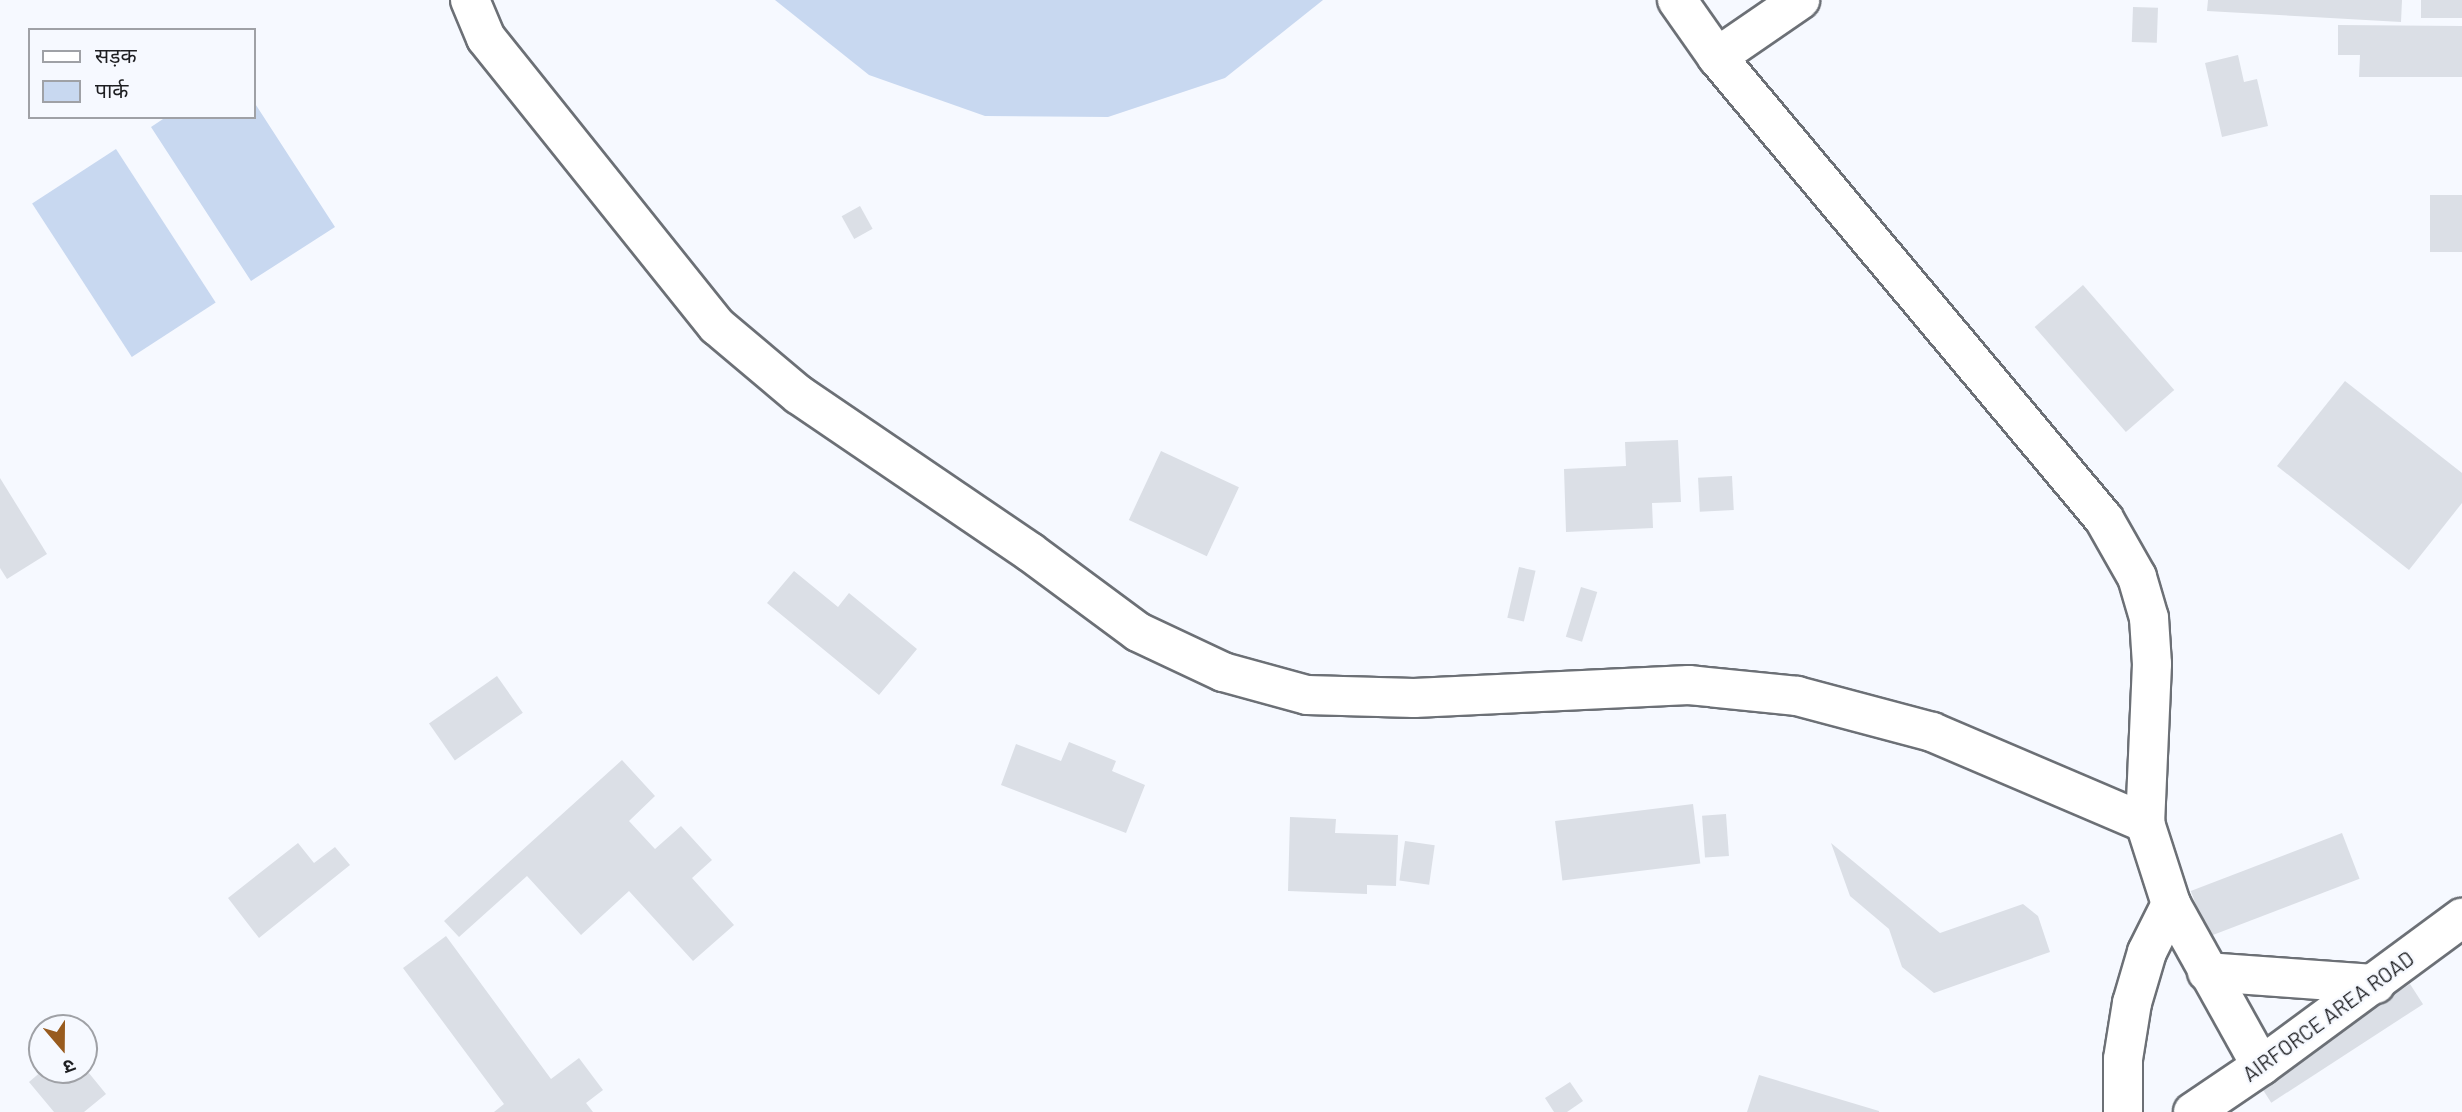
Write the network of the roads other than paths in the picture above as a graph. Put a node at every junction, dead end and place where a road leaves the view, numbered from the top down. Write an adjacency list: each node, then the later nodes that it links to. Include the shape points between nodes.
1 (470, 0): 5 (street, via 486,38 717,326 799,395 1030,552 1138,632 1223,672 1307,695 1413,698 1689,685 1797,696 1932,732)
2 (1800, 0): 4 (street)
3 (1676, 1): 4 (street)
4 (1717, 57): 5 (street, via 2104,519 2137,577 2149,618 2152,664)
5 (2145, 823): 6 (street)
6 (2171, 904): 8 (street); 11 (street, via 2147,952 2132,1003 2123,1059)
7 (2459, 923): 9 (street, AIRFORCE AREA ROAD)
8 (2207, 972): 9 (street); 10 (street)
9 (2376, 984): 10 (street, AIRFORCE AREA ROAD)
10 (2261, 1066): 12 (street, AIRFORCE AREA ROAD)
11 (2123, 1112)
12 (2193, 1112)

